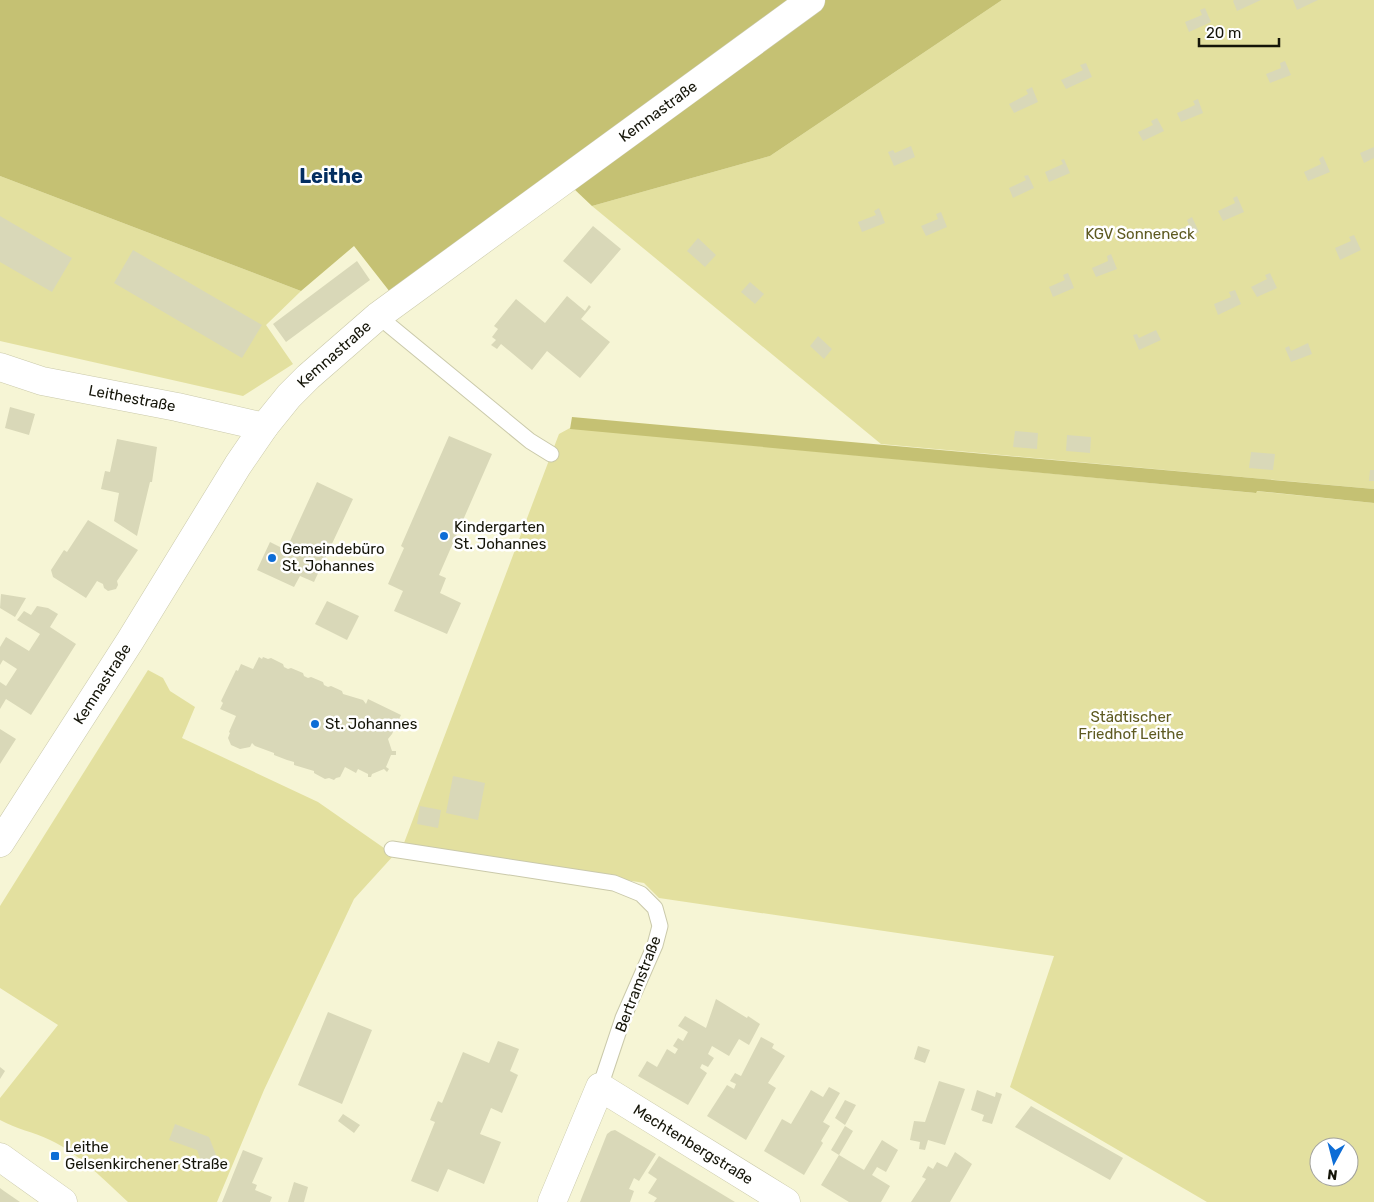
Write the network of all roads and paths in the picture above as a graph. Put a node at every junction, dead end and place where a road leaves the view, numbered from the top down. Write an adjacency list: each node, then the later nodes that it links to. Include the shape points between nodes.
1 (811, 0): 2 (street, Kemnastraße)
2 (378, 316): 4 (street, Kemnastraße, via 308,377); 5 (lane, via 530,441)
3 (0, 367): 4 (street, Leithestraße, via 42,381)
4 (264, 427): 6 (street, Kemnastraße)
5 (551, 454)
6 (0, 843)
7 (392, 848): 8 (lane, Bertramstraße, via 614,883 641,894 655,908 660,926 656,945 623,1018)
8 (600, 1087): 11 (street, Bertramstraße); 12 (street, Mechtenbergstraße)
9 (0, 1157): 10 (street)
10 (63, 1202)
11 (552, 1202)
12 (786, 1202)

